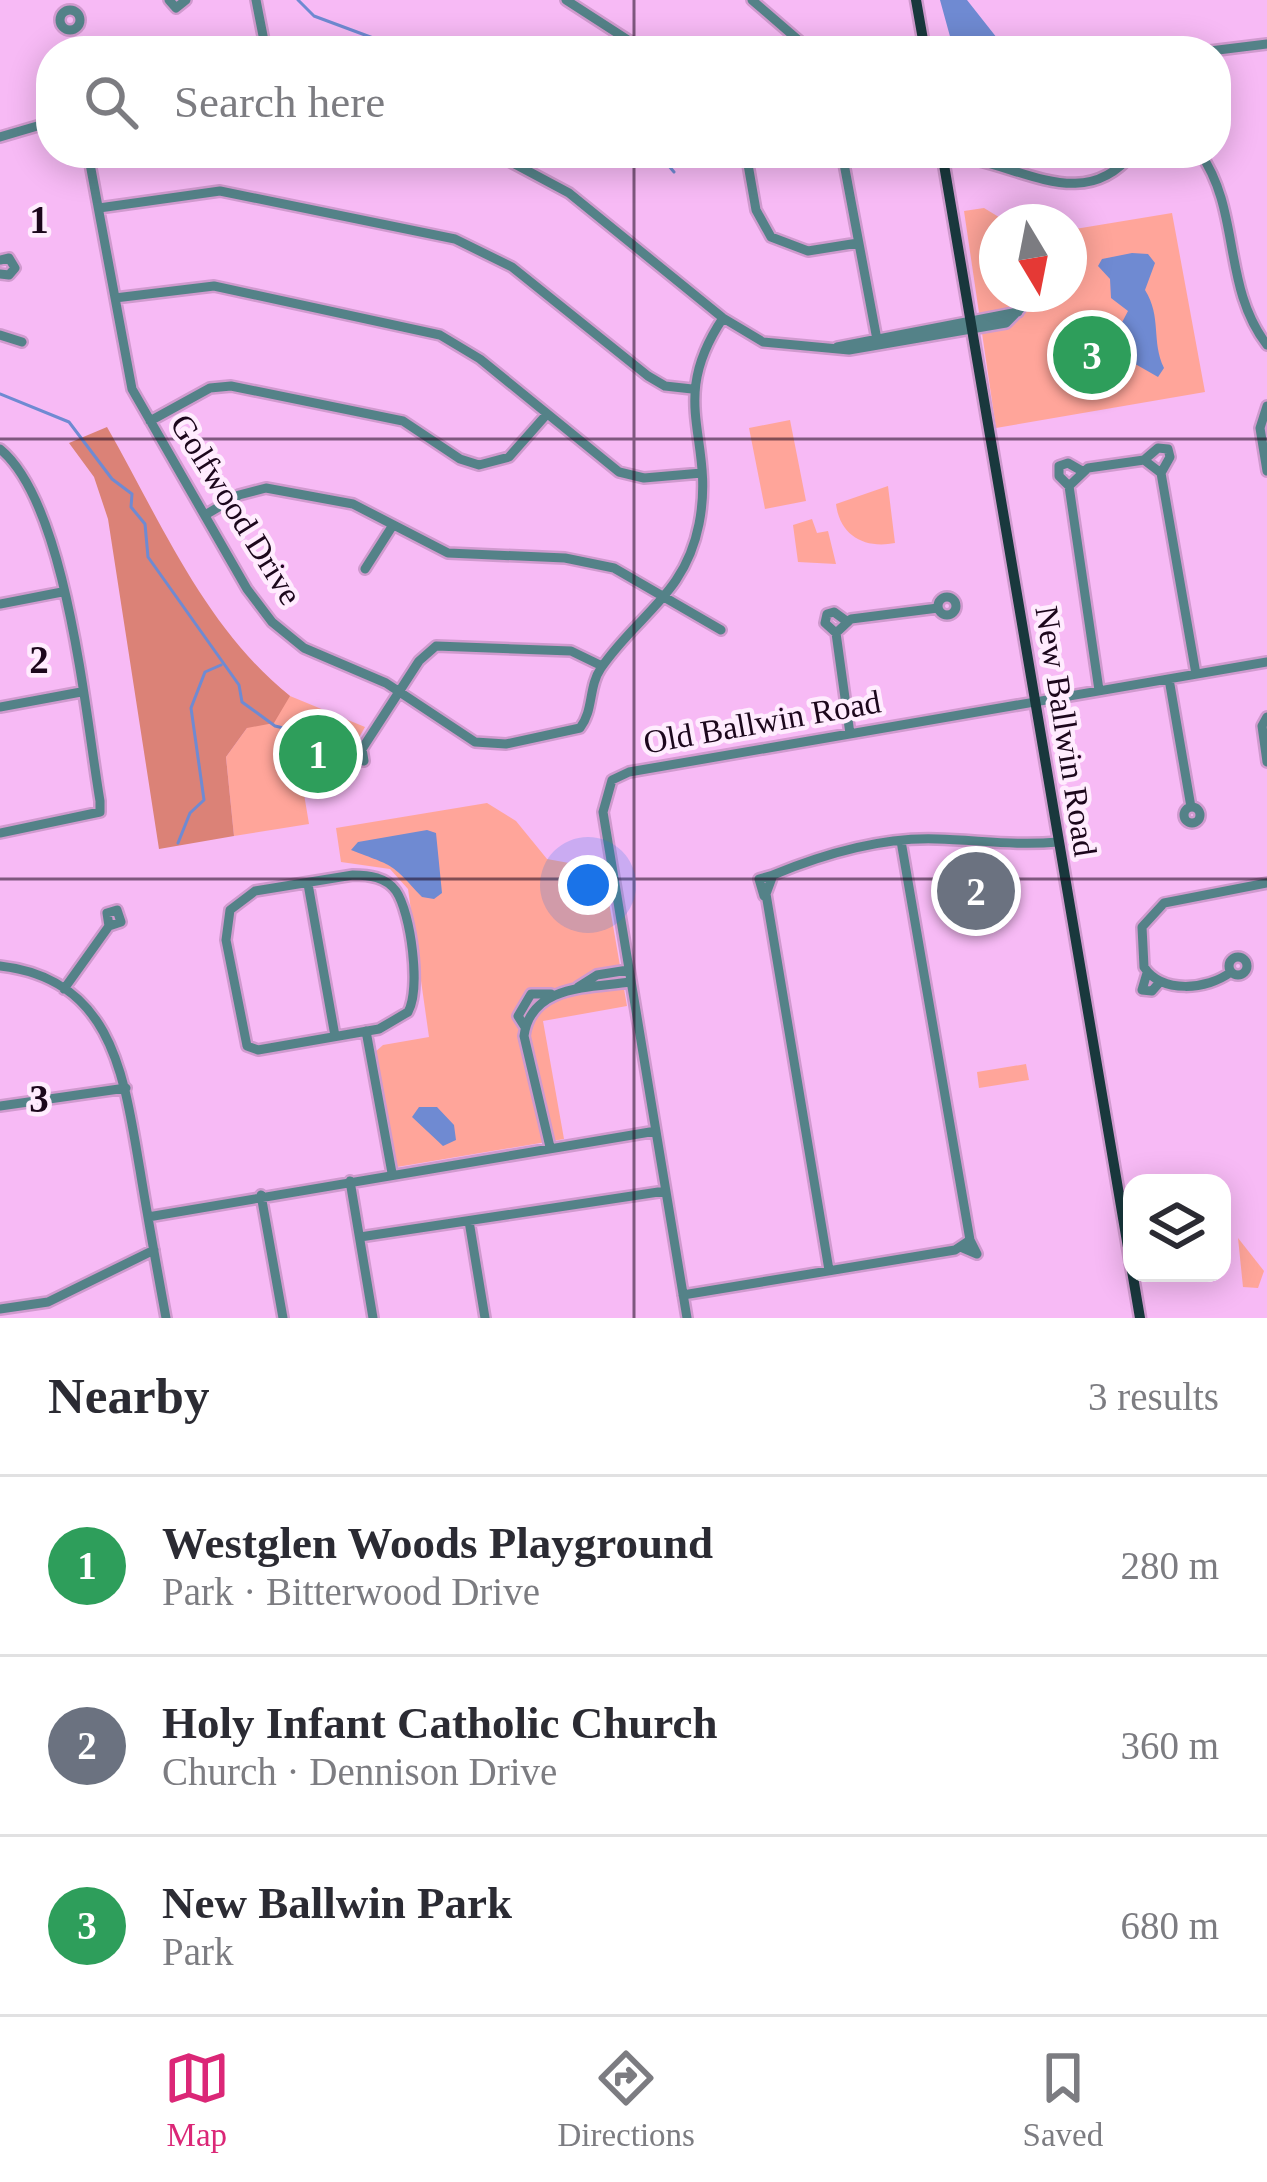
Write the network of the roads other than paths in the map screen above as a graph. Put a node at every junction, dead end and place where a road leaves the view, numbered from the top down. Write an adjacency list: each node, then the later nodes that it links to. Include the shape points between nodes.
1 (169, 0): 2 (street, via 176,8)
2 (186, 0)
3 (256, 0): 7 (street)
4 (566, 0): 8 (street)
5 (752, 0): 9 (street)
6 (916, 0): 10 (main road)
7 (263, 36)
8 (622, 36)
9 (794, 36)
10 (922, 36)
11 (1267, 44): 12 (street)
12 (1231, 48)
13 (36, 126): 14 (street)
14 (0, 137)
15 (91, 168): 23 (street, Golfwood Drive)
16 (522, 168): 29 (street, via 569,193)
17 (749, 168): 24 (street, via 756,210 779,244 808,251)
18 (845, 168): 24 (street)
19 (944, 168): 30 (main road, New Ballwin Road)
20 (1007, 168): 21 (street, via 1069,185)
21 (1117, 168)
22 (1209, 168): 34 (street, via 1221,190 1241,302)
23 (99, 208): 27 (street, Golfwood Drive); 35 (street, via 220,191 455,239 512,267 648,376)
24 (858, 243): 32 (street)
25 (0, 260): 26 (street, via 15,268)
26 (0, 274)
27 (115, 298): 37 (street, via 214,286 419,328 463,346); 38 (street, Golfwood Drive, via 132,389)
28 (1018, 312): 30 (street, via 1011,321)
29 (723, 318): 32 (street, via 776,346); 35 (street, via 702,350)
30 (971, 324): 32 (street); 63 (main road, New Ballwin Road)
31 (0, 335): 33 (street)
32 (877, 340)
33 (22, 342)
34 (1267, 345)
35 (692, 389): 43 (street)
36 (1267, 406): 41 (street, via 1260,428)
37 (548, 414): 38 (street, via 514,453 486,465 460,459 403,421 231,386 210,388); 43 (street, via 626,475)
38 (150, 421): 46 (street, Golfwood Drive)
39 (0, 449): 49 (street, via 43,510)
40 (1144, 460): 42 (street); 44 (street); 44 (street, via 1168,449)
41 (1267, 470)
42 (1082, 471): 45 (street); 45 (street, via 1059,466)
43 (702, 473): 50 (street, via 694,545)
44 (1161, 473): 58 (street)
45 (1070, 487): 60 (street)
46 (205, 515): 47 (street, via 266,488 353,505); 62 (street, Golfwood Drive, via 278,627 326,660)
47 (393, 525): 48 (street); 50 (street, via 460,555 605,565)
48 (365, 569)
49 (62, 592): 51 (street); 61 (street)
50 (667, 598): 54 (street); 57 (street)
51 (0, 604)
52 (938, 608): 53 (street)
53 (845, 620): 55 (street); 55 (street, via 826,614)
54 (721, 630)
55 (836, 633): 66 (street)
56 (1267, 662): 58 (street, Old Ballwin Road)
57 (602, 666): 62 (street, via 572,650 443,645 424,654); 62 (street, Golfwood Drive, via 586,719 568,733 485,744)
58 (1196, 674): 59 (street, Old Ballwin Road)
59 (1169, 679): 60 (street, Old Ballwin Road); 69 (street)
60 (1099, 690): 63 (street, Old Ballwin Road)
61 (81, 692): 64 (street); 70 (street, via 100,812)
62 (400, 692): 67 (street, via 362,749)
63 (1037, 702): 66 (street, Old Ballwin Road); 72 (main road, New Ballwin Road)
64 (0, 706)
65 (1267, 717): 68 (street)
66 (850, 734): 78 (street, Old Ballwin Road, via 612,780 602,812)
67 (364, 761)
68 (1267, 762)
69 (1191, 807)
70 (0, 833)
71 (901, 841): 72 (street); 94 (street, via 773,875 766,897); 94 (street, via 966,1244)
72 (1058, 842): 102 (main road, New Ballwin Road)
73 (308, 884): 80 (street, via 369,875 399,897 416,994 402,1018); 81 (street); 81 (street, via 242,897 226,918 226,940 247,1046)
74 (1267, 884): 77 (street, via 1158,906 1140,933 1148,973 1160,983)
75 (109, 926): 79 (street)
76 (0, 966): 79 (street)
77 (1232, 972)
78 (629, 976): 84 (street, Old Ballwin Road); 85 (street, via 597,975 551,994 525,1028)
79 (64, 989): 82 (street, via 104,1030)
80 (366, 1031): 81 (street); 86 (street)
81 (335, 1036)
82 (126, 1088): 83 (street); 90 (street)
83 (0, 1106)
84 (656, 1131): 85 (street); 88 (street, Old Ballwin Road)
85 (550, 1148): 86 (street)
86 (392, 1173): 87 (street)
87 (350, 1181): 89 (street); 92 (street)
88 (665, 1191): 91 (street); 95 (street, Old Ballwin Road)
89 (261, 1195): 90 (street); 98 (street)
90 (148, 1216): 93 (street)
91 (469, 1221): 92 (street); 100 (street)
92 (360, 1238): 99 (street)
93 (154, 1250): 96 (street, via 47,1302); 97 (street)
94 (829, 1270): 95 (street)
95 (682, 1295): 101 (street, Old Ballwin Road)
96 (0, 1309)
97 (166, 1318)
98 (283, 1318)
99 (373, 1318)
100 (485, 1318)
101 (687, 1318)
102 (1139, 1318)

